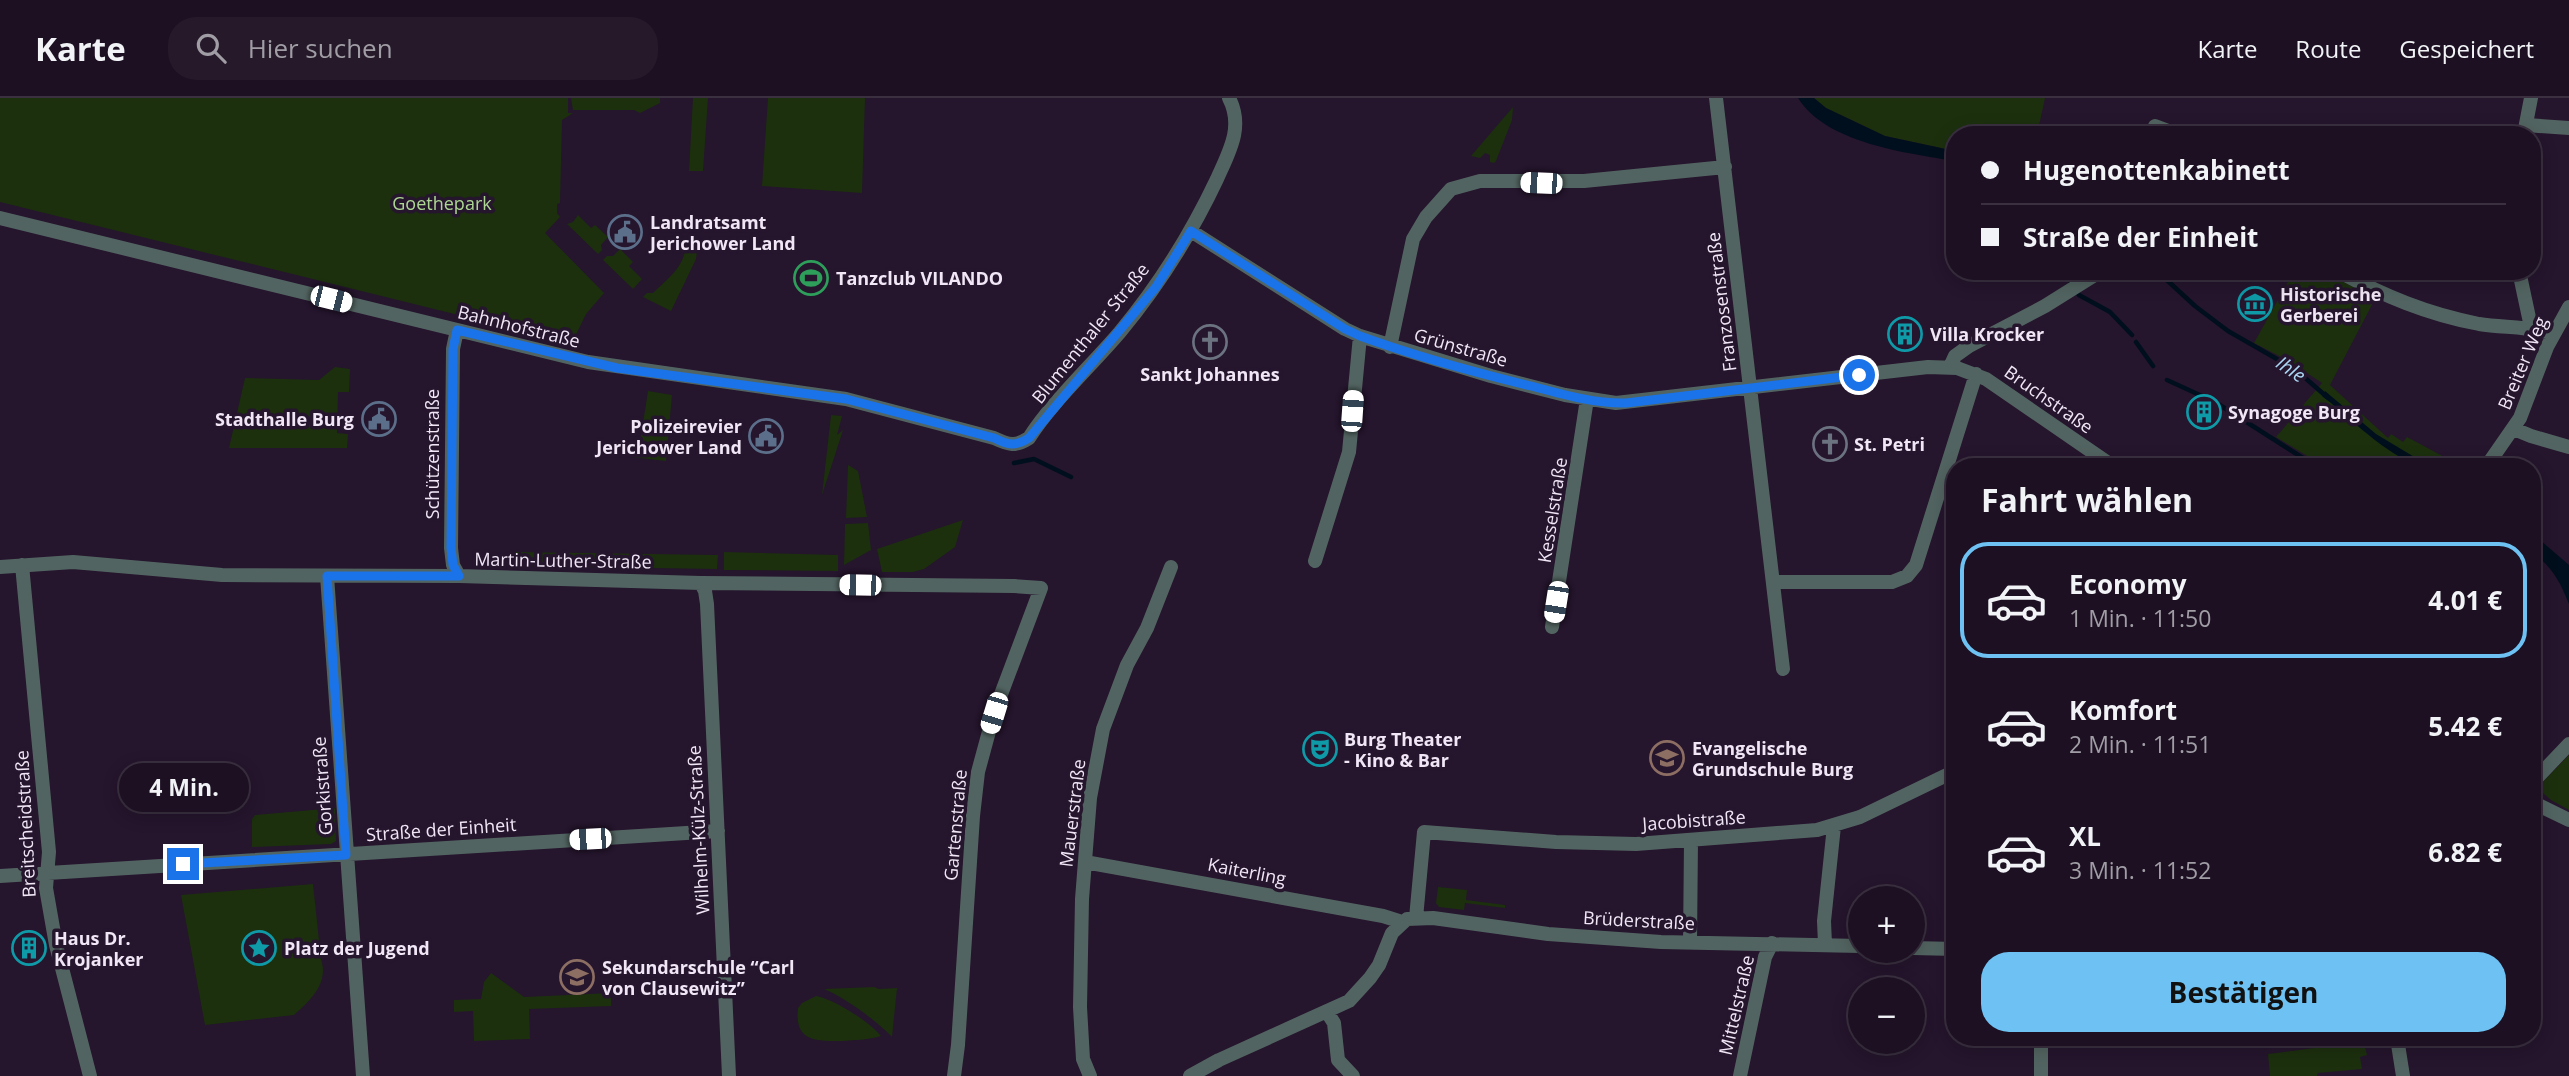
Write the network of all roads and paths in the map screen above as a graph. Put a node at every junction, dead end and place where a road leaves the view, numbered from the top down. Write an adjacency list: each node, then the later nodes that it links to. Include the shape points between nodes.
1 (1229, 98): 9 (street, Blumenthaler Straße, via 1236,119 1235,138)
2 (1716, 98): 7 (street, Franzosenstraße)
3 (2532, 98): 4 (street)
4 (2526, 126)
5 (2569, 128): 6 (street)
6 (2541, 129)
7 (1724, 167): 18 (street, via 1584,181 1480,181 1451,189 1418,229); 21 (street, Franzosenstraße)
8 (0, 218): 15 (street, Bahnhofstraße)
9 (1191, 231): 17 (street, Grünstraße); 24 (street, Blumenthaler Straße, via 1156,287)
10 (2088, 280): 19 (street, via 1970,345 1955,356)
11 (2354, 280): 14 (street, via 2435,315 2500,327)
12 (2521, 280): 14 (street)
13 (2569, 307): 16 (street, Breiter Weg)
14 (2530, 327): 16 (street)
15 (457, 330): 24 (street, Bahnhofstraße, via 617,368 846,399 1007,445 1020,444); 35 (street, Schützenstraße, via 451,548)
16 (2553, 334): 23 (street, Breiter Weg)
17 (1360, 336): 18 (street, Grünstraße); 30 (street, via 1349,452)
18 (1390, 347): 22 (street, Grünstraße)
19 (1950, 367): 20 (street, Bruchstraße); 21 (street, Bruchstraße)
20 (1976, 374): 26 (street); 27 (street, Bruchstraße)
21 (1751, 388): 22 (street, Grünstraße, via 1626,403); 36 (street, Franzosenstraße)
22 (1587, 399): 39 (street, Kesselstraße)
23 (2514, 429): 25 (street); 28 (street, Breiter Weg)
24 (1029, 437)
25 (2569, 447)
26 (1950, 458)
27 (2101, 458)
28 (2493, 458)
29 (1946, 470): 36 (street, via 1912,573 1892,582)
30 (1315, 561)
31 (22, 565): 32 (street, Martin-Luther-Straße); 34 (street, Martin-Luther-Straße, via 73,562 213,575); 51 (street, Breitscheidstraße, via 48,839)
32 (0, 567)
33 (1171, 567): 50 (street, Mauerstraße, via 1103,729 1090,798)
34 (327, 576): 35 (street, Martin-Luther-Straße); 49 (street, Gorkistraße)
35 (459, 576): 37 (street, Martin-Luther-Straße)
36 (1773, 582): 40 (street, Franzosenstraße)
37 (701, 583): 38 (street, Martin-Luther-Straße); 47 (street, Wilhelm-Külz-Straße, via 707,604)
38 (1041, 588): 66 (street, Gartenstraße, via 994,713 978,772)
39 (1552, 627)
40 (1783, 669)
41 (2569, 744): 42 (street)
42 (2541, 774)
43 (1946, 775): 46 (street, Jacobistraße, via 1895,802)
44 (2541, 806): 45 (street)
45 (2569, 820)
46 (1834, 826): 48 (street, Jacobistraße); 56 (street)
47 (718, 831): 49 (street, Straße der Einheit); 65 (street, Wilhelm-Külz-Straße)
48 (1691, 840): 53 (street, Jacobistraße, via 1596,844 1424,832); 54 (street)
49 (346, 855): 51 (street, Straße der Einheit); 64 (street, Gorkistraße)
50 (1085, 862): 53 (street, Kaiterling); 67 (street, Mauerstraße, via 1080,1007 1083,1059)
51 (47, 872): 52 (street, Straße der Einheit); 63 (street, Breitscheidstraße, via 60,964)
52 (0, 876)
53 (1409, 920): 54 (street, Brüderstraße, via 1433,918 1548,934); 60 (street, via 1392,933 1379,965 1361,989)
54 (1690, 943): 55 (street, Brüderstraße)
55 (1772, 943): 56 (street, Brüderstraße); 70 (street, Mittelstraße)
56 (1825, 944): 57 (street, Brüderstraße)
57 (1848, 945)
58 (1925, 948): 59 (street)
59 (1946, 949)
60 (1327, 1012): 68 (street); 69 (street, via 1334,1023 1338,1060)
61 (2041, 1046): 71 (street)
62 (2398, 1046): 72 (street)
63 (90, 1076)
64 (363, 1076)
65 (729, 1076)
66 (954, 1076)
67 (1090, 1076)
68 (1190, 1076)
69 (1353, 1076)
70 (1740, 1076)
71 (2040, 1076)
72 (2403, 1076)

